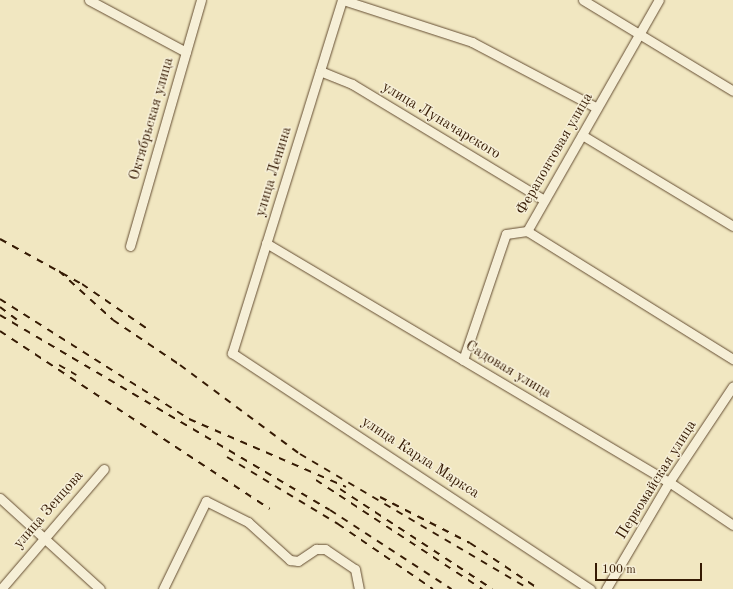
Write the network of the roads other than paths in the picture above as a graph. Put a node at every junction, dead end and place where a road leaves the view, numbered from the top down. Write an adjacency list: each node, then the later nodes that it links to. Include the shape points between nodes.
1 (89, 0): 7 (street)
2 (201, 0): 7 (street, Октябрьская улица)
3 (342, 0): 8 (street, улица Ленина); 10 (street, via 472,42)
4 (583, 0): 6 (street)
5 (660, 0): 6 (street, Ферапонтовая улица)
6 (640, 34): 9 (street); 10 (street, Ферапонтовая улица)
7 (186, 52): 16 (street, Октябрьская улица)
8 (320, 71): 12 (street, улица Луначарского, via 352,84); 15 (street, улица Ленина)
9 (733, 91)
10 (597, 108): 11 (street, Ферапонтовая улица)
11 (582, 135): 12 (street, Ферапонтовая улица); 13 (street)
12 (544, 200): 14 (street, Ферапонтовая улица)
13 (733, 226)
14 (527, 231): 18 (street); 19 (street, Ферапонтовая улица, via 506,234)
15 (266, 243): 17 (street, улица Ленина); 19 (street, Садовая улица)
16 (130, 246)
17 (232, 353): 30 (street, улица Карла Маркса)
18 (733, 359)
19 (463, 360): 22 (street, Садовая улица)
20 (733, 386): 22 (street, Первомайская улица)
21 (104, 469): 25 (street, улица Зенцова, via 54,528)
22 (669, 482): 24 (street, Садовая улица); 31 (street, Первомайская улица)
23 (0, 498): 25 (street)
24 (733, 525)
25 (42, 537): 26 (street, улица Зенцова); 27 (street)
26 (1, 589)
27 (100, 589)
28 (163, 589): 29 (street, via 206,501 248,522 290,560 298,561 316,549 325,549 354,569)
29 (359, 589)
30 (590, 589)
31 (606, 589)

